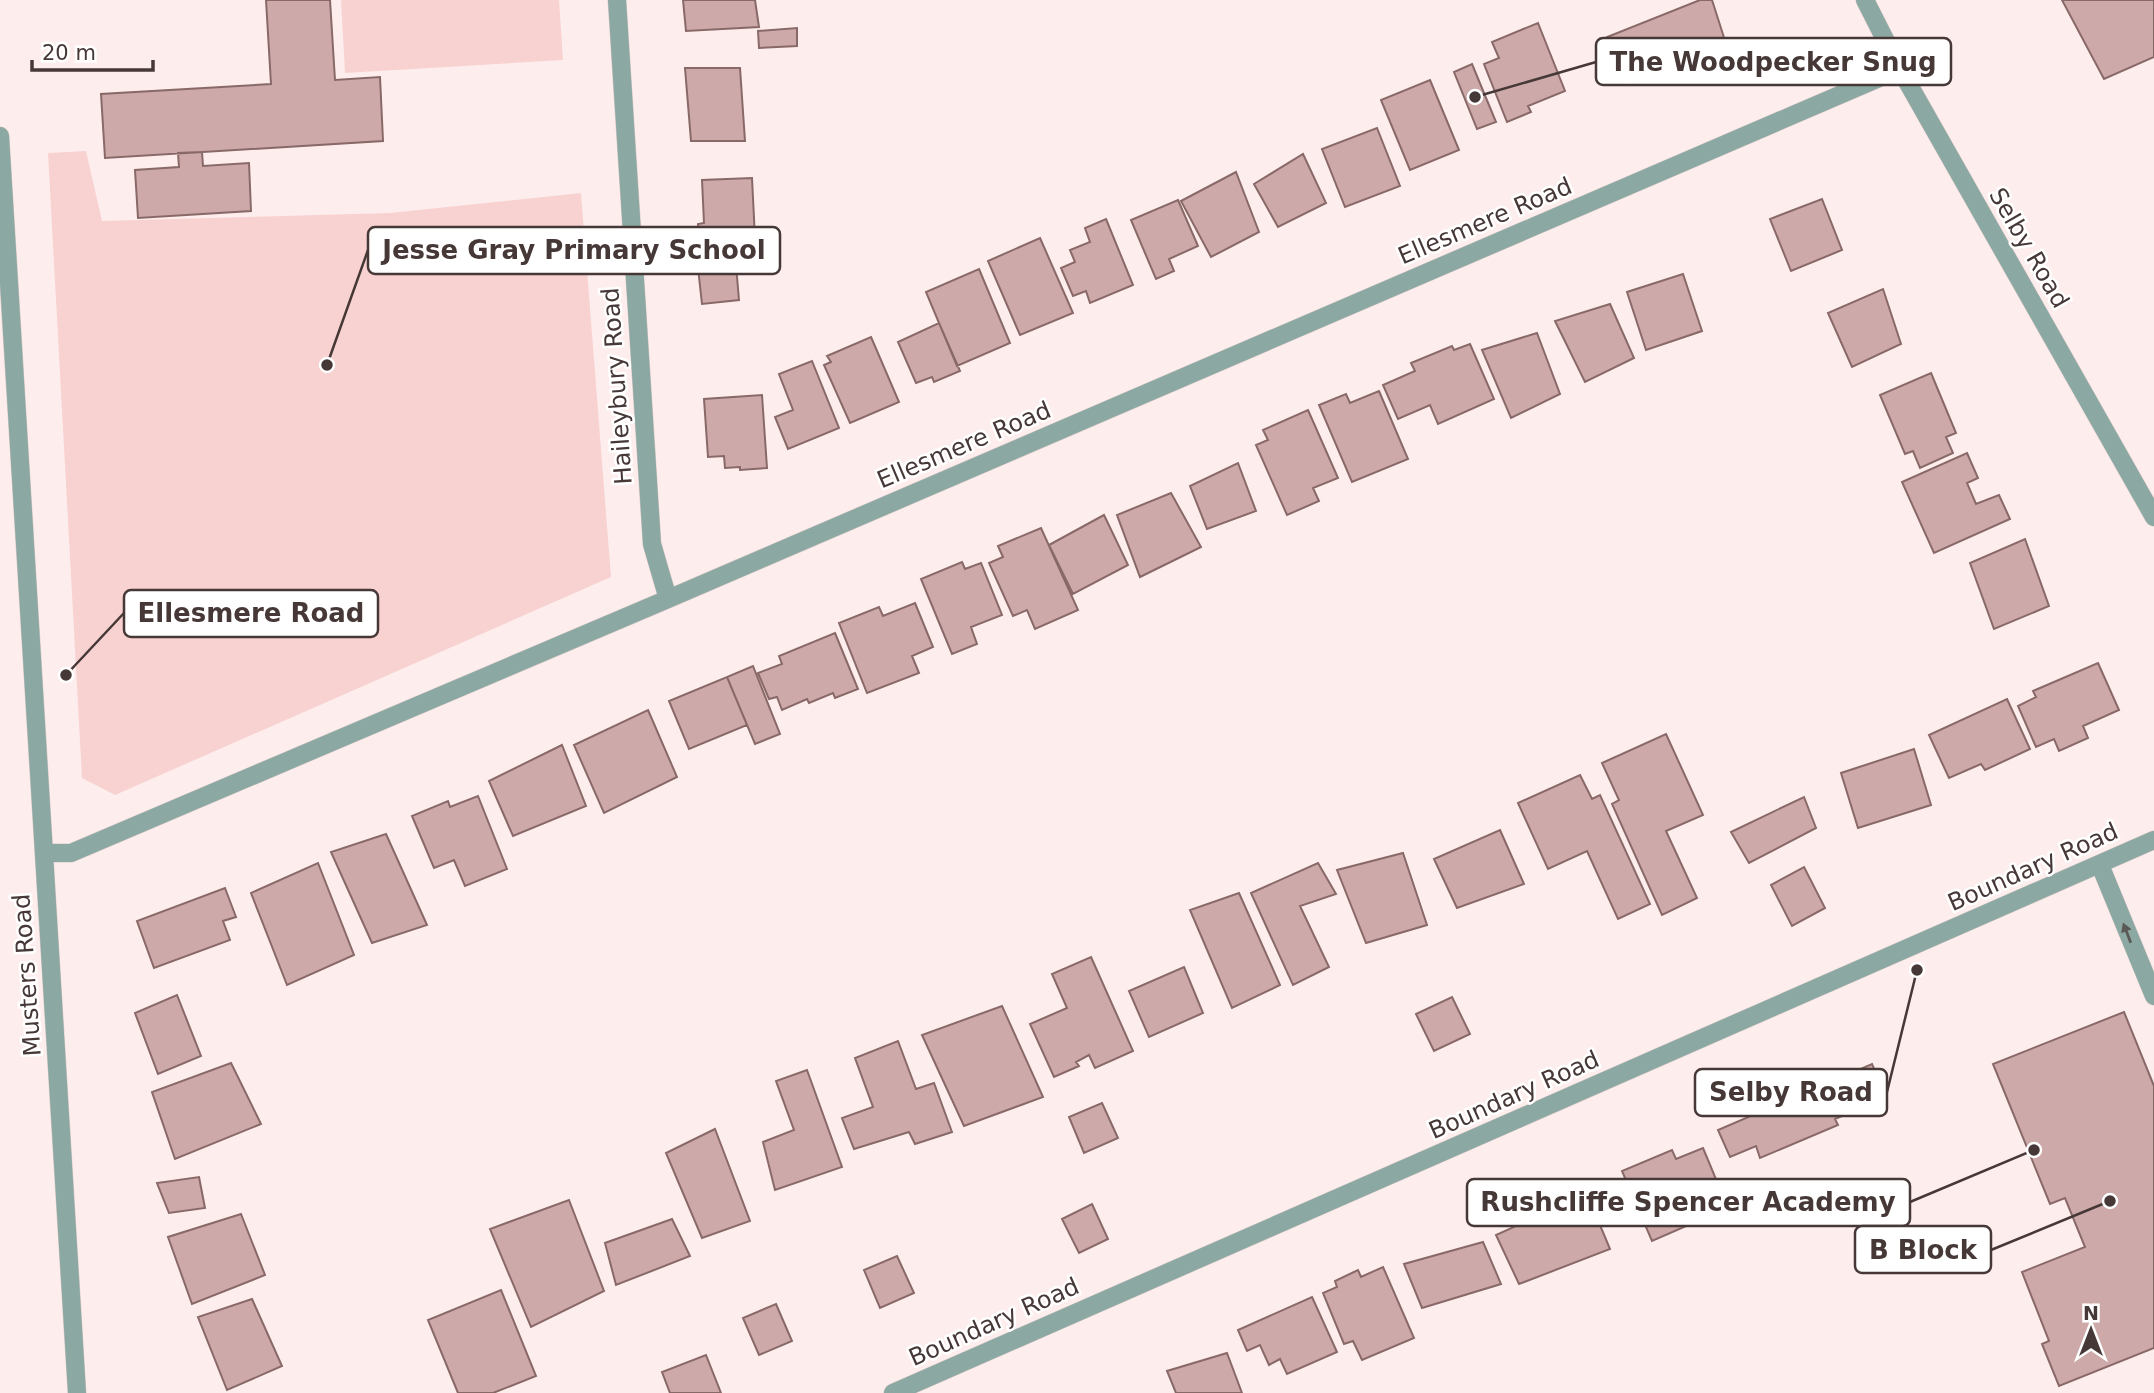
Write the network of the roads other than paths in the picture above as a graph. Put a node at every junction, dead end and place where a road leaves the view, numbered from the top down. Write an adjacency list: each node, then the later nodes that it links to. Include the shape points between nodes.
1 (617, 0): 6 (street, Haileybury Road, via 652,544)
2 (1866, 0): 3 (street, Selby Road)
3 (1900, 69): 5 (street, Selby Road); 6 (street, Ellesmere Road)
4 (0, 136): 8 (street, Musters Road)
5 (2154, 517)
6 (668, 599): 8 (street, Ellesmere Road, via 71,853)
7 (2154, 840): 9 (street, Boundary Road)
8 (44, 853): 11 (street, Musters Road)
9 (2100, 865): 10 (street, one-way to 9); 12 (street, Boundary Road)
10 (2154, 996)
11 (77, 1393)
12 (893, 1393)

